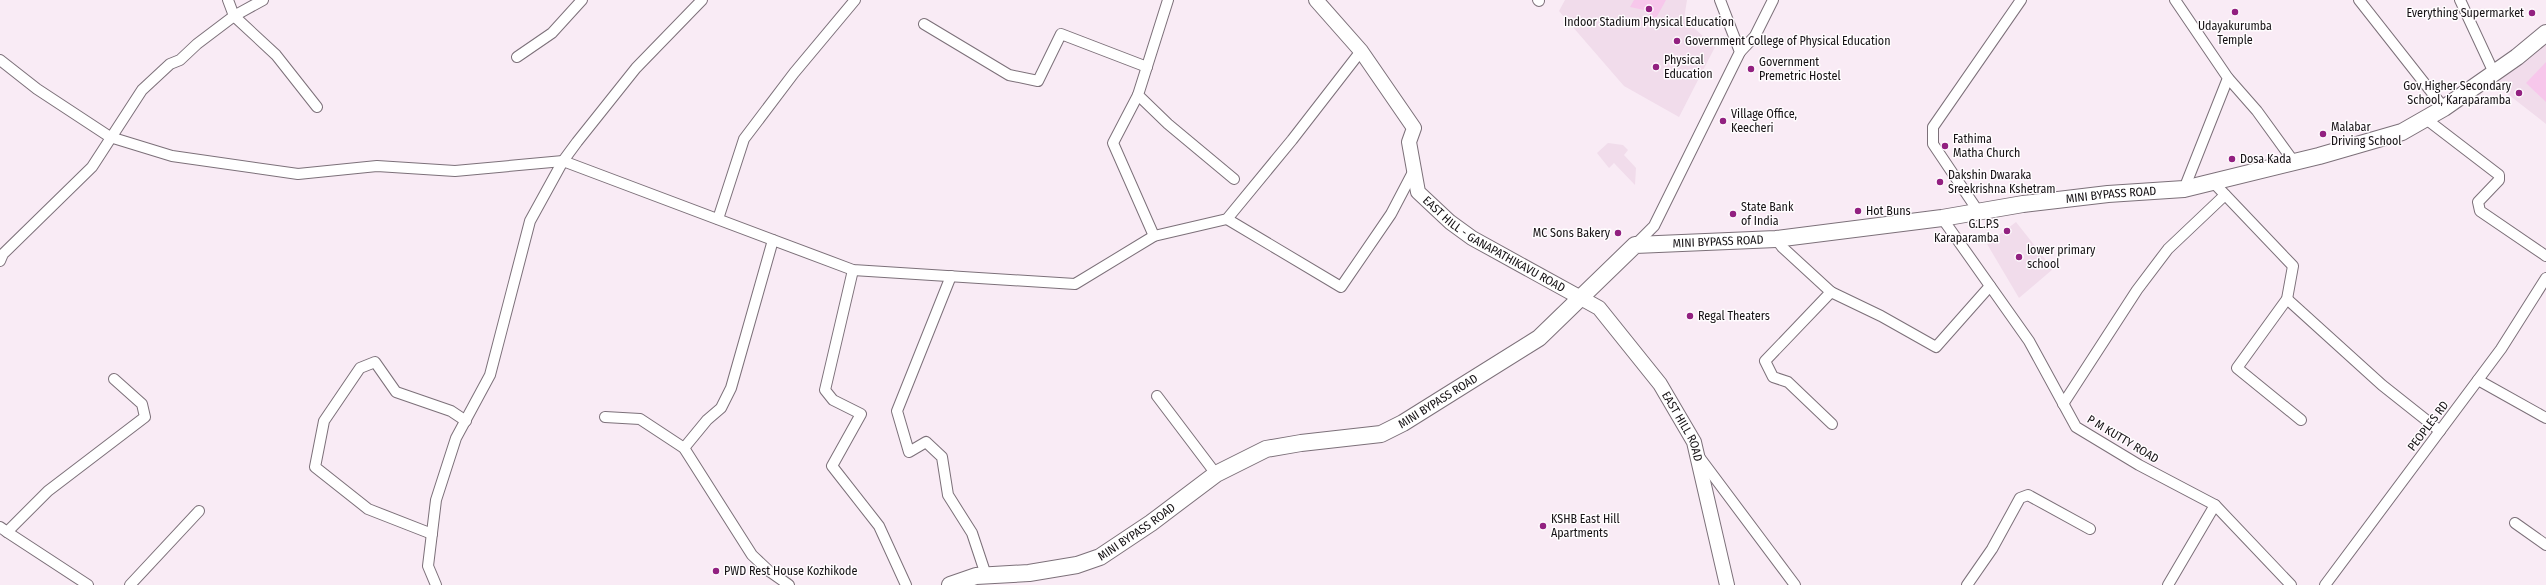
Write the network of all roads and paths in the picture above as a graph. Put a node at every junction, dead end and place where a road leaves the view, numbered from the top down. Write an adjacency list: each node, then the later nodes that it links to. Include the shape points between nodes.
1 (228, 0): 14 (street)
2 (263, 0): 14 (street)
3 (582, 0): 19 (street, via 552,33)
4 (702, 0): 29 (street, via 636,68)
5 (855, 0): 38 (street, via 744,139)
6 (1168, 0): 21 (street)
7 (1316, 0): 17 (main road, EAST HILL - GANAPATHIKAVU ROAD)
8 (1720, 0): 18 (street)
9 (1773, 0): 18 (street, via 1755,36)
10 (2022, 0): 36 (street, via 1933,127 1933,144)
11 (2175, 0): 23 (street)
12 (2359, 0): 26 (street)
13 (2460, 0): 22 (street)
14 (234, 16): 25 (street, via 276,55); 28 (street, via 180,60 170,64 142,90)
15 (924, 24): 21 (street, via 1009,75 1038,81 1061,34)
16 (2546, 33): 22 (main road, MINI BYPASS ROAD)
17 (1361, 51): 31 (main road, EAST HILL - GANAPATHIKAVU ROAD, via 1414,128 1409,142); 39 (street)
18 (1740, 52): 43 (street, via 1654,226)
19 (517, 57)
20 (0, 60): 28 (street, via 37,90)
21 (1147, 67): 24 (street)
22 (2494, 73): 26 (main road, MINI BYPASS ROAD)
23 (2228, 78): 30 (street, via 2257,111); 34 (street)
24 (1138, 95): 32 (street, via 1168,124); 40 (street, via 1113,143)
25 (317, 107)
26 (2444, 108): 27 (main road, MINI BYPASS ROAD)
27 (2426, 119): 30 (main road, MINI BYPASS ROAD, via 2402,132); 44 (street, via 2499,175 2499,180 2478,202 2480,211)
28 (110, 137): 29 (street, via 172,156 298,174 377,166 455,171); 45 (street, via 92,167 78,183 2,254)
29 (563, 161): 38 (street); 60 (street, via 530,221 490,375)
30 (2294, 162): 33 (main road, MINI BYPASS ROAD)
31 (1414, 172): 39 (street, via 1391,214 1341,288); 51 (main road, EAST HILL - GANAPATHIKAVU ROAD, via 1418,192 1450,222 1472,238)
32 (1234, 179)
33 (2212, 181): 34 (main road, MINI BYPASS ROAD); 35 (street)
34 (2184, 189): 36 (main road, MINI BYPASS ROAD, via 2108,194)
35 (2225, 195): 52 (street, via 2292,266); 56 (street, via 2168,249 2137,290)
36 (1978, 210): 37 (main road, MINI BYPASS ROAD)
37 (1942, 218): 41 (main road, MINI BYPASS ROAD); 49 (street, P M KUTTY ROAD)
38 (718, 219): 42 (street)
39 (1226, 219): 40 (street)
40 (1154, 236): 47 (street, via 1075,284)
41 (1776, 239): 43 (main road, MINI BYPASS ROAD); 50 (street)
42 (773, 240): 46 (street); 63 (street, via 731,388 721,408 706,420)
43 (1635, 245): 51 (main road, MINI BYPASS ROAD)
44 (2546, 256)
45 (0, 261)
46 (853, 270): 47 (street); 78 (street, via 825,390 833,400 861,414 832,466 879,526)
47 (951, 276): 73 (street, via 897,411 909,452 926,442 942,457 948,495 972,533)
48 (2546, 278): 54 (street, PEOPLES RD)
49 (1990, 286): 50 (street, via 1936,347); 56 (street, P M KUTTY ROAD, via 2029,341)
50 (1831, 292): 61 (street, via 1764,361 1773,377 1788,382)
51 (1582, 298): 64 (main road, EAST HILL ROAD, via 1599,308 1660,384 1694,442); 65 (main road, MINI BYPASS ROAD, via 1539,338 1403,424 1374,435 1266,449)
52 (2287, 299): 59 (street, via 2237,368); 62 (street, via 2382,385)
53 (114, 379): 69 (street, via 142,404 145,417)
54 (2478, 380): 58 (street); 62 (street, PEOPLES RD)
55 (1157, 396): 65 (street)
56 (2063, 404): 66 (street, P M KUTTY ROAD, via 2076,427 2139,465)
57 (605, 417): 63 (street, via 640,419)
58 (2546, 418)
59 (2301, 420)
60 (466, 421): 71 (street, via 456,438 436,500); 71 (street, via 451,411 396,392 375,362 360,368 324,421 315,467 368,509)
61 (1832, 424)
62 (2440, 431): 85 (street, PEOPLES RD)
63 (684, 448): 77 (street, via 752,555)
64 (1697, 454): 80 (main road, EAST HILL ROAD); 81 (street)
65 (1216, 474): 73 (main road, MINI BYPASS ROAD, via 1151,523 1100,557 1077,565 1029,573)
66 (2215, 505): 83 (street); 84 (street, P M KUTTY ROAD)
67 (199, 510): 75 (street)
68 (2515, 523): 72 (street)
69 (3, 529): 74 (street)
70 (2090, 529): 82 (street, via 2028,495 2020,498 1992,549)
71 (432, 534): 76 (street, via 428,566)
72 (2546, 545)
73 (986, 575): 79 (main road, MINI BYPASS ROAD)
74 (88, 585)
75 (130, 585)
76 (436, 585)
77 (789, 585)
78 (906, 585)
79 (950, 585)
80 (1727, 585)
81 (1794, 585)
82 (1967, 585)
83 (2168, 585)
84 (2291, 585)
85 (2325, 585)

